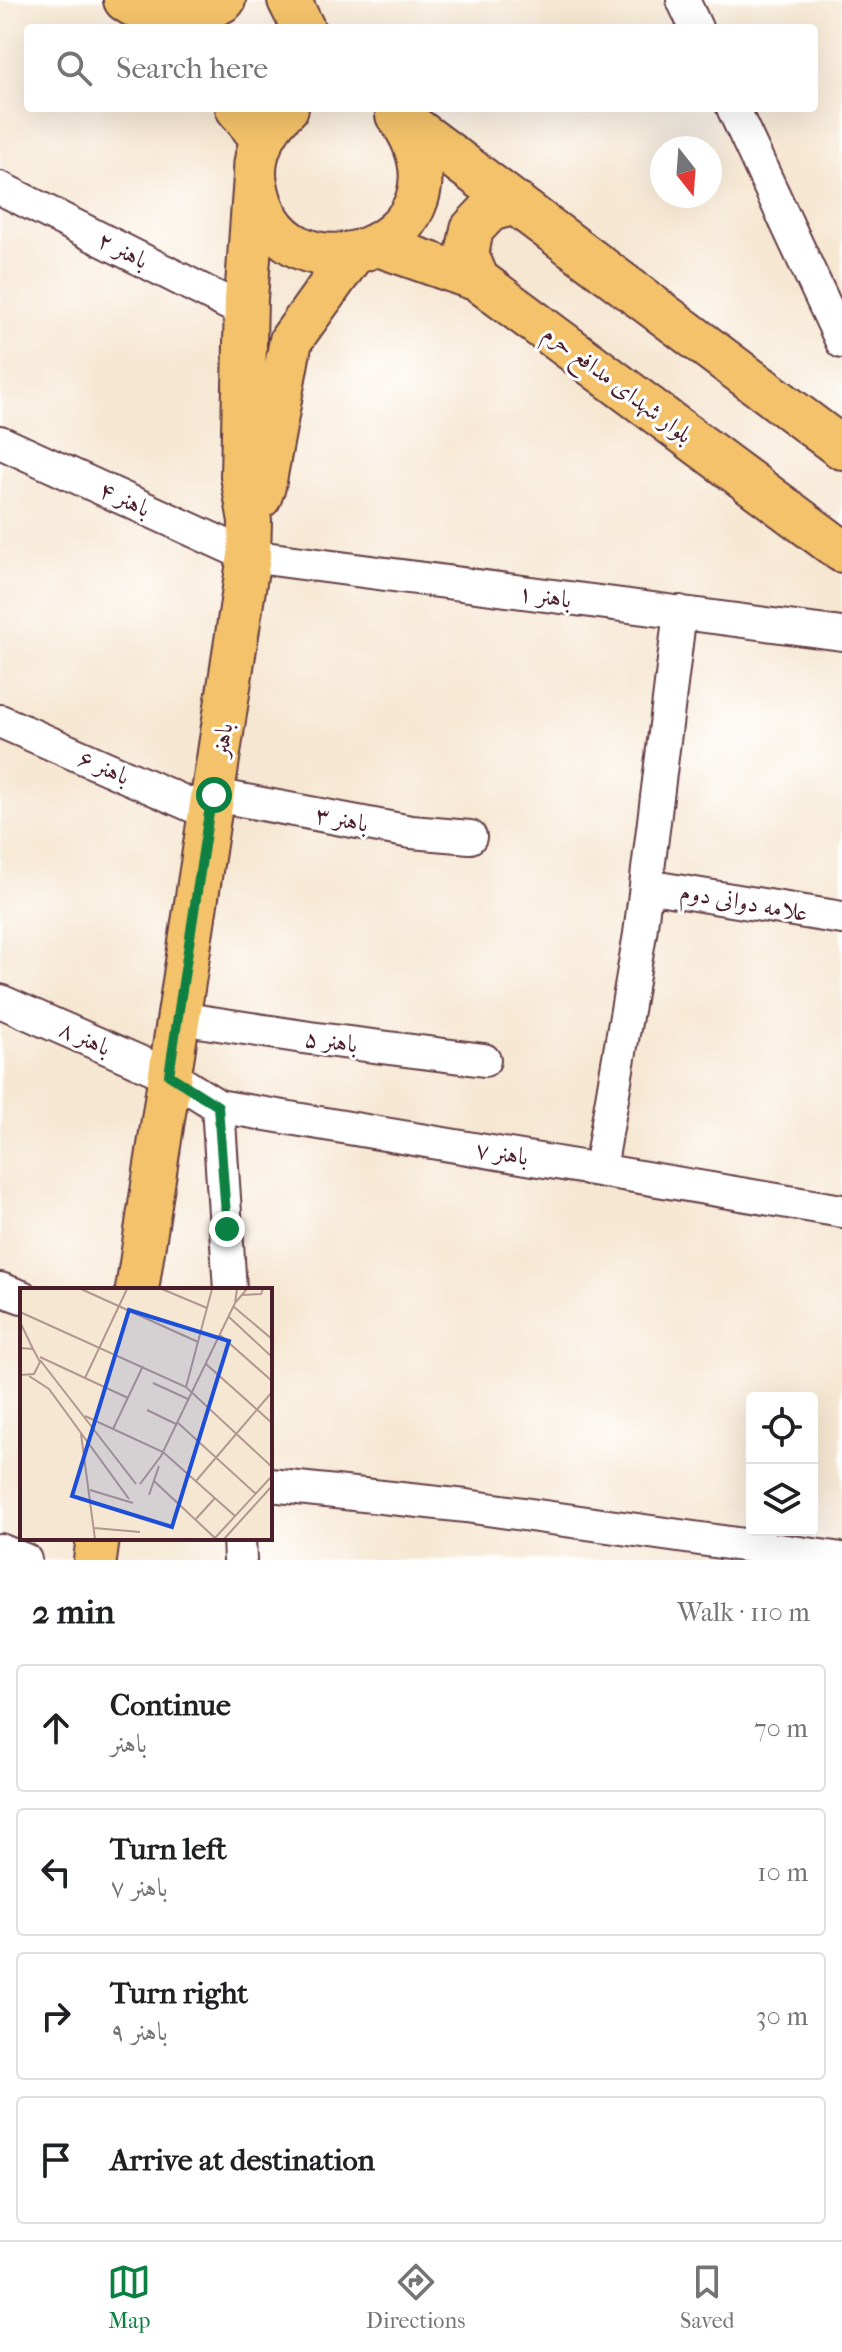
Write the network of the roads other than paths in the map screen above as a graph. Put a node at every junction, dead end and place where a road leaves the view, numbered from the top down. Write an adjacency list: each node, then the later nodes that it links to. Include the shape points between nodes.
1 (224, 0): 4 (main road, via 200,13)
2 (289, 0): 5 (main road)
3 (683, 0): 6 (street)
4 (146, 14)
5 (301, 24)
6 (694, 24)
7 (394, 112): 12 (main road)
8 (394, 112): 13 (main road, باهنر, via 412,135 420,159 420,184 413,209 398,230)
9 (735, 112): 16 (street)
10 (260, 133): 13 (main road, بلوار شهدای مدافع حرم, via 262,206 278,231 312,252 332,256); 15 (main road, باهنر)
11 (0, 188): 15 (street, باهنر ۲)
12 (516, 203): 14 (main road, via 490,210 472,229 467,255); 18 (main road)
13 (365, 250): 14 (main road, بلوار شهدای مدافع حرم); 19 (main road, باهنر, via 291,340)
14 (478, 280): 20 (main road, بلوار شهدای مدافع حرم)
15 (245, 312): 19 (main road, باهنر, via 242,476)
16 (842, 342)
17 (0, 442): 19 (street, باهنر ۴)
18 (842, 448)
19 (250, 539): 21 (street, باهنر ۱); 24 (main road, باهنر)
20 (842, 551)
21 (680, 612): 22 (street, باهنر ۱); 26 (street)
22 (842, 634)
23 (0, 721): 24 (street, باهنر ۶)
24 (211, 804): 25 (street, باهنر ۳); 29 (main road, باهنر)
25 (470, 837)
26 (646, 886): 27 (street, علامه دوانی دوم); 33 (street)
27 (842, 918)
28 (0, 1001): 31 (street, باهنر ۸)
29 (179, 1018): 30 (street, باهنر ۵); 31 (main road, باهنر)
30 (484, 1060)
31 (169, 1075): 32 (street, باهنر ۷); 35 (main road, باهنر)
32 (218, 1106): 33 (street, باهنر ۷); 36 (street)
33 (600, 1169): 34 (street, باهنر ۷)
34 (842, 1211)
35 (137, 1288)
36 (230, 1288)
37 (0, 1289): 38 (street)
38 (20, 1296)
39 (272, 1485): 43 (street, via 466,1506)
40 (98, 1540): 45 (main road)
41 (239, 1540): 46 (street)
42 (0, 1550): 44 (street)
43 (842, 1559)
44 (25, 1560)
45 (95, 1560)
46 (240, 1560)

